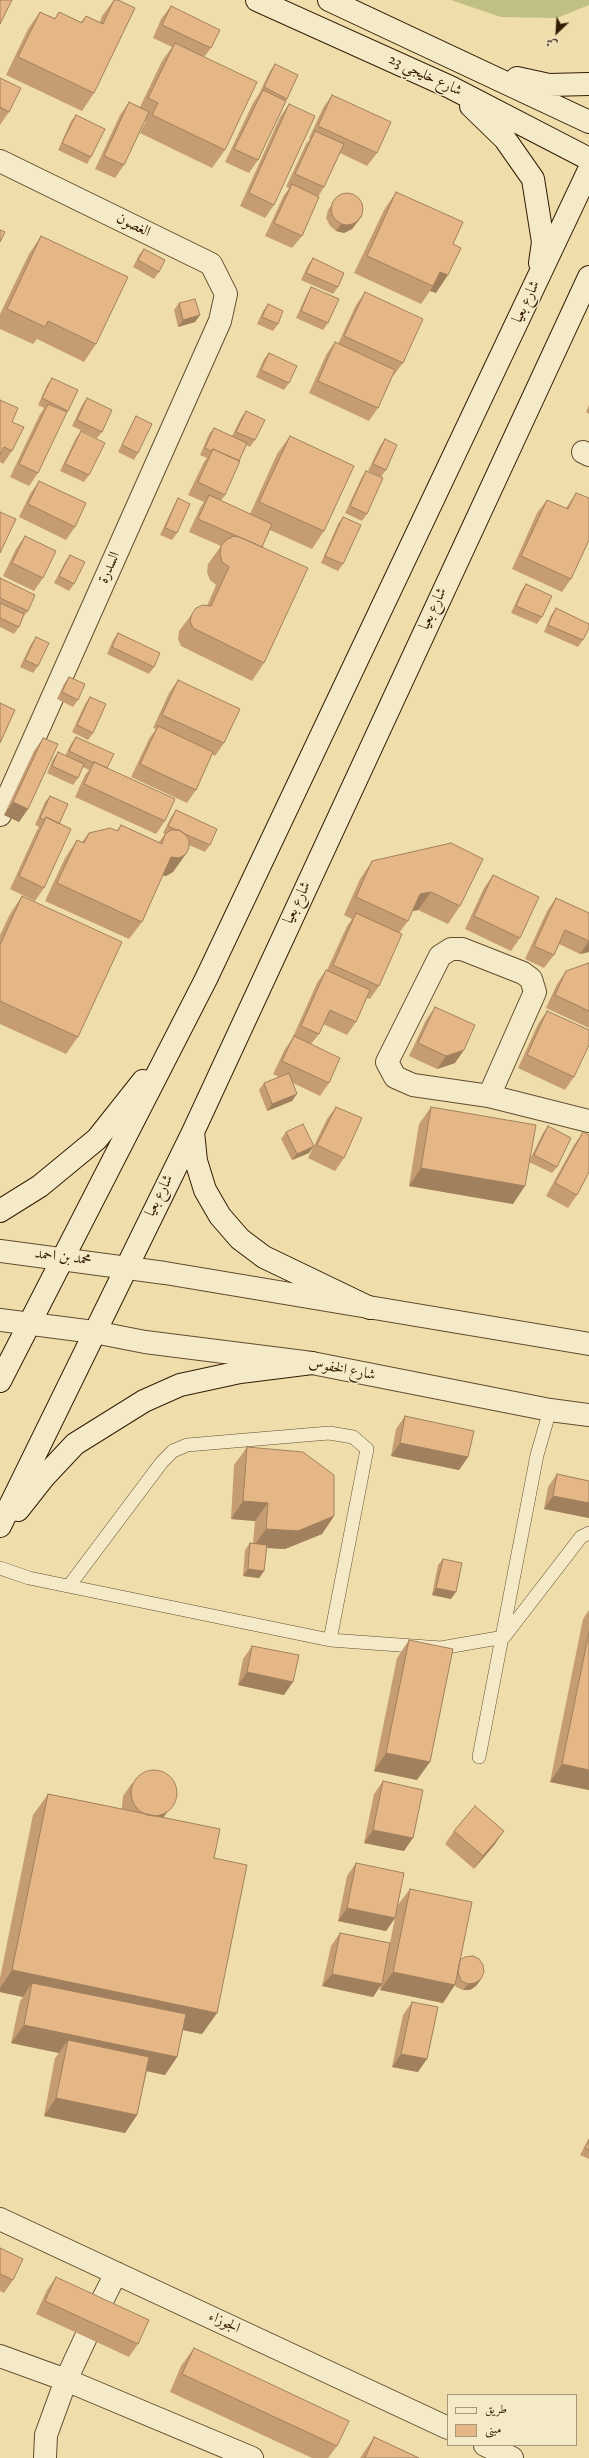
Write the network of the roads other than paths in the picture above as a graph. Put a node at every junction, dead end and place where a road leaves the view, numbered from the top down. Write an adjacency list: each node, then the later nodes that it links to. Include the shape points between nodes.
1 (257, 0): 5 (main road, شارع خليجي 23)
2 (329, 0): 3 (main road, شارع خليجي 23)
3 (478, 70): 4 (main road, via 549,85); 6 (main road, شارع خليجي 23)
4 (589, 84)
5 (450, 88): 7 (main road, شارع خليجي 23); 11 (main road, via 505,139 534,180 543,242)
6 (589, 122)
7 (589, 159)
8 (0, 161): 12 (main road, الغصون, via 211,264 226,294)
9 (589, 170): 11 (main road, شارع بعيا)
10 (589, 277): 17 (main road, شارع بعيا)
11 (538, 278): 14 (main road, شارع بعيا, via 206,979)
12 (220, 322): 13 (main road, السدرة)
13 (0, 815)
14 (171, 1046): 18 (main road, via 97,1139 40,1186); 20 (main road, شارع بعيا)
15 (489, 1096): 15 (main road, via 413,1085 395,1077 387,1062 440,956 451,949 462,949 523,973 531,979 535,992); 16 (main road)
16 (589, 1121)
17 (193, 1132): 21 (main road, شارع بعيا); 22 (main road, via 196,1161 205,1190 220,1216 240,1238 264,1257)
18 (0, 1211)
19 (0, 1251): 20 (main road, محمد بن احمد)
20 (64, 1258): 21 (main road, محمد بن احمد); 24 (main road, شارع بعيا)
21 (126, 1267): 22 (main road); 25 (main road, شارع بعيا)
22 (370, 1308): 26 (main road)
23 (0, 1320): 24 (main road)
24 (30, 1323): 25 (main road); 28 (main road, شارع بعيا)
25 (94, 1332): 27 (main road, شارع الخفوس, via 145,1342); 31 (main road, شارع بعيا)
26 (589, 1344)
27 (312, 1363): 29 (main road, شارع الخفوس); 32 (main road, via 240,1372 180,1385 144,1401 75,1444 44,1477)
28 (0, 1381)
29 (550, 1410): 30 (main road, شارع الخفوس); 36 (lane, via 538,1455)
30 (589, 1415)
31 (0, 1526)
32 (0, 1532)
33 (589, 1533): 36 (lane, via 581,1537)
34 (0, 1568): 35 (lane, via 29,1578)
35 (69, 1586): 37 (lane); 37 (lane, via 162,1462 174,1451 187,1445 329,1433 352,1437 367,1449)
36 (504, 1637): 37 (lane, via 441,1648); 38 (lane)
37 (330, 1640)
38 (479, 1757)
39 (0, 2219): 40 (main road, الجوزاء)
40 (116, 2273): 41 (main road); 45 (main road, الجوزاء)
41 (96, 2313)
42 (86, 2337): 44 (main road)
43 (0, 2356): 44 (main road)
44 (66, 2380): 47 (main road, via 46,2435); 48 (main road)
45 (447, 2428)
46 (487, 2446): 49 (main road)
47 (45, 2458)
48 (252, 2458)
49 (512, 2458)

